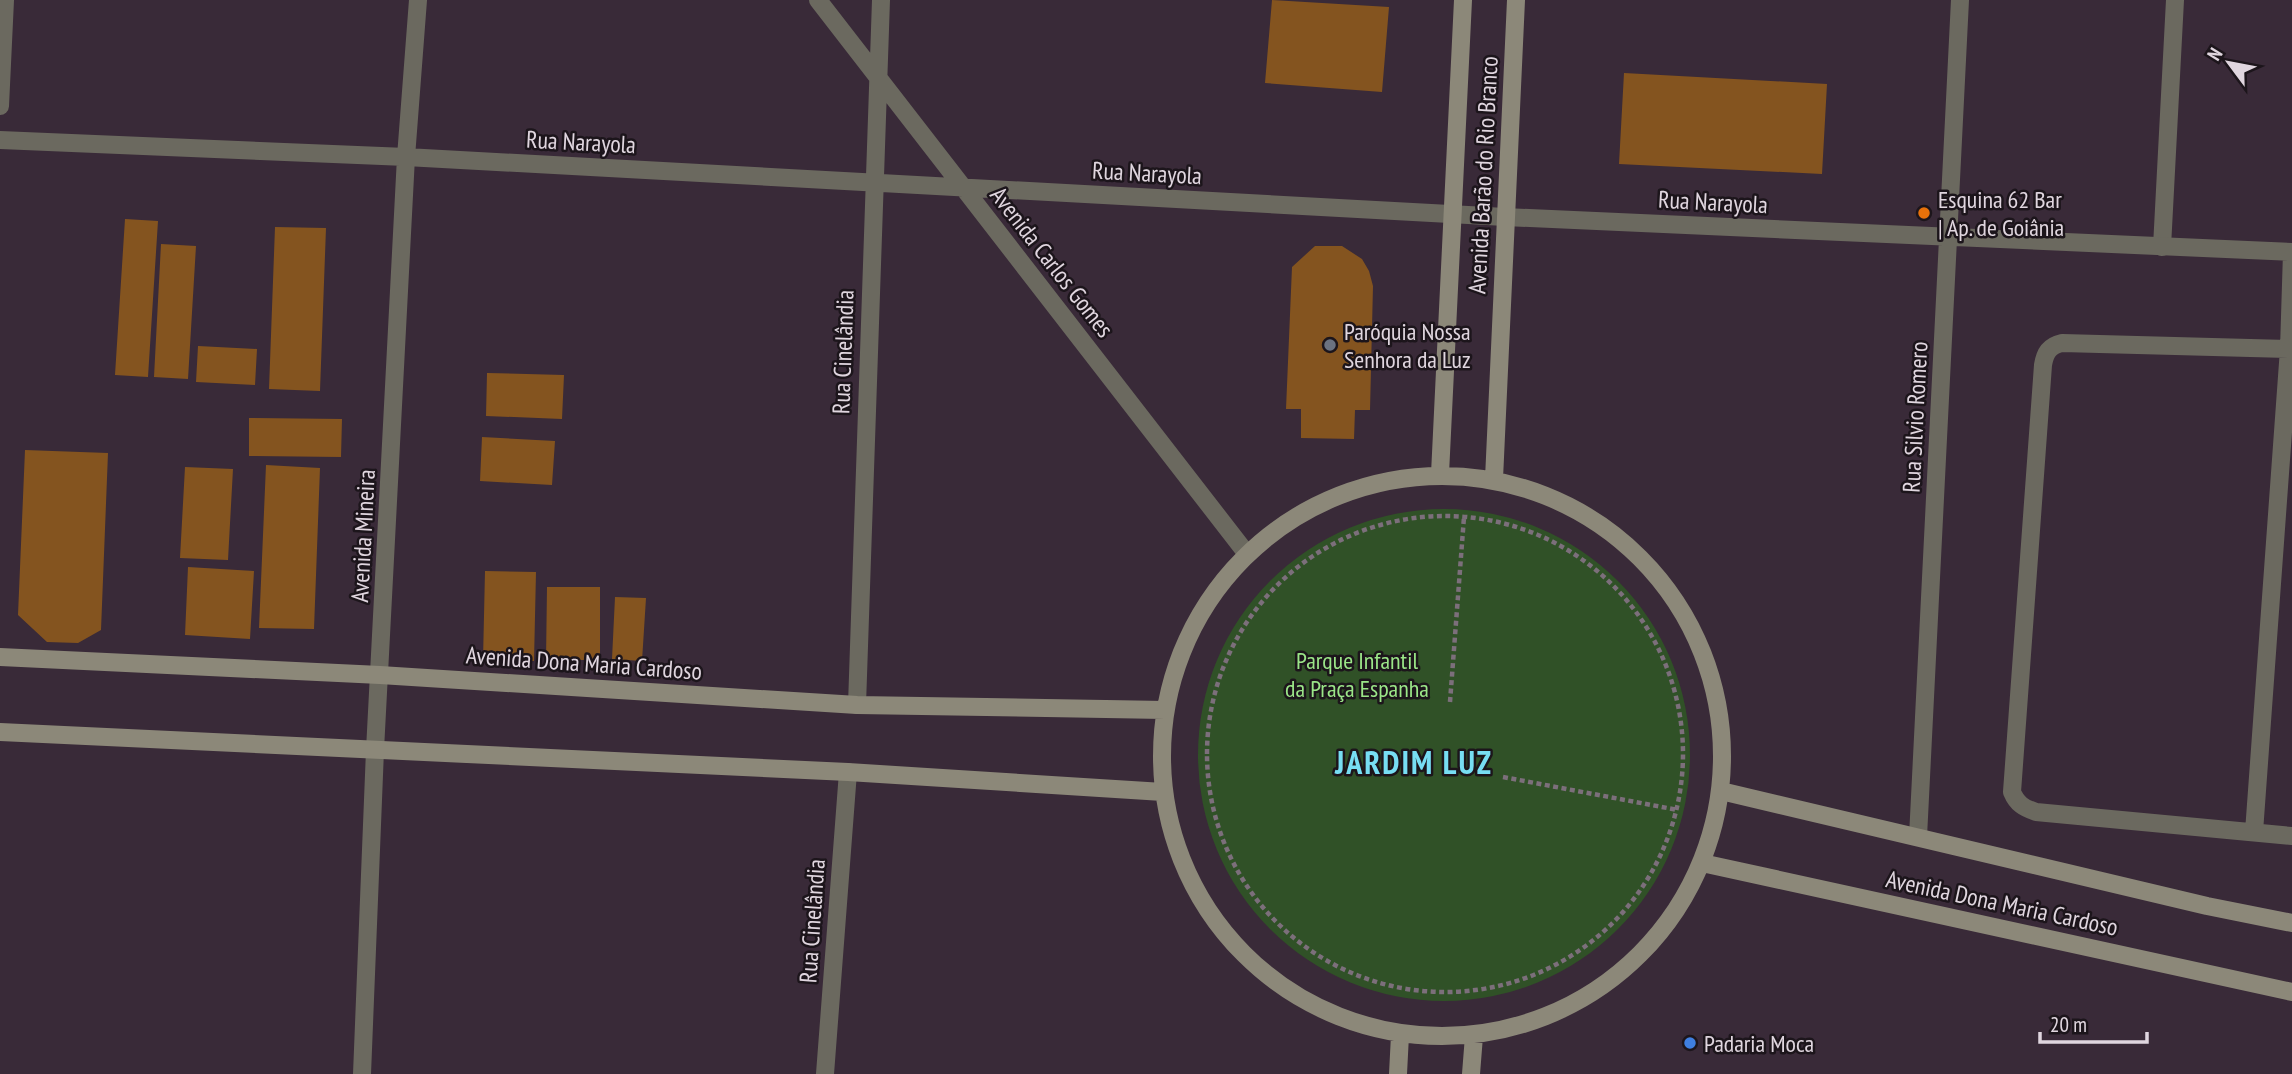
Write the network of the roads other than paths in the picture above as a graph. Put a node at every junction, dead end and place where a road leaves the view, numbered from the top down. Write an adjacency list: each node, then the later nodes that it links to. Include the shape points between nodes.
1 (5, 0): 10 (street)
2 (418, 0): 12 (street, Avenida Mineira)
3 (818, 0): 9 (street, Avenida Carlos Gomes)
4 (881, 0): 9 (street, Rua Cinelândia)
5 (1463, 0): 15 (street, Avenida Barão do Rio Branco)
6 (1516, 0): 16 (street, Avenida Barão do Rio Branco)
7 (1960, 0): 17 (street, Rua Silvio Romero)
8 (2175, 0): 18 (street)
9 (877, 77): 13 (street, Rua Cinelândia); 14 (street, Avenida Carlos Gomes)
10 (0, 106)
11 (0, 140): 12 (street, Rua Narayola)
12 (406, 157): 13 (street, Rua Narayola); 25 (street, Avenida Mineira)
13 (873, 183): 14 (street, Rua Narayola); 26 (street, Rua Cinelândia)
14 (964, 187): 15 (street, Rua Narayola); 23 (street, Avenida Carlos Gomes)
15 (1451, 214): 16 (street, Rua Narayola); 21 (street, Avenida Barão do Rio Branco)
16 (1505, 217): 17 (street, Rua Narayola); 22 (street, Avenida Barão do Rio Branco)
17 (1948, 237): 18 (street, Rua Narayola); 34 (street, Rua Silvio Romero)
18 (2162, 247): 19 (street, Rua Narayola)
19 (2292, 252): 20 (street)
20 (2290, 349): 33 (street); 33 (street, via 2062,343 2049,349 2043,365 2012,792 2024,807 2036,812)
21 (1440, 474): 22 (street); 23 (street, via 1370,484 1304,511)
22 (1494, 479): 31 (street, via 1574,506 1642,557 1685,615 1719,706)
23 (1247, 554): 27 (street, via 1209,600 1181,653)
24 (0, 657): 25 (street, Avenida Dona Maria Cardoso)
25 (380, 675): 26 (street, Avenida Dona Maria Cardoso); 29 (street, Avenida Mineira)
26 (857, 705): 27 (street, Avenida Dona Maria Cardoso)
27 (1165, 710): 32 (street)
28 (0, 732): 29 (street)
29 (375, 750): 30 (street); 41 (street, Avenida Mineira)
30 (848, 772): 32 (street); 42 (street, Rua Cinelândia)
31 (1721, 791): 34 (street, Avenida Dona Maria Cardoso); 36 (street)
32 (1163, 792): 39 (street, via 1188,880 1240,954 1314,1008)
33 (2254, 832): 35 (street)
34 (1918, 836): 37 (street, Avenida Dona Maria Cardoso)
35 (2292, 836)
36 (1702, 863): 38 (street, Avenida Dona Maria Cardoso); 40 (street, via 1664,928 1611,981 1546,1017)
37 (2292, 923)
38 (2292, 992)
39 (1400, 1035): 40 (street); 43 (street)
40 (1474, 1036): 44 (street)
41 (362, 1074)
42 (825, 1074)
43 (1398, 1074)
44 (1471, 1074)

